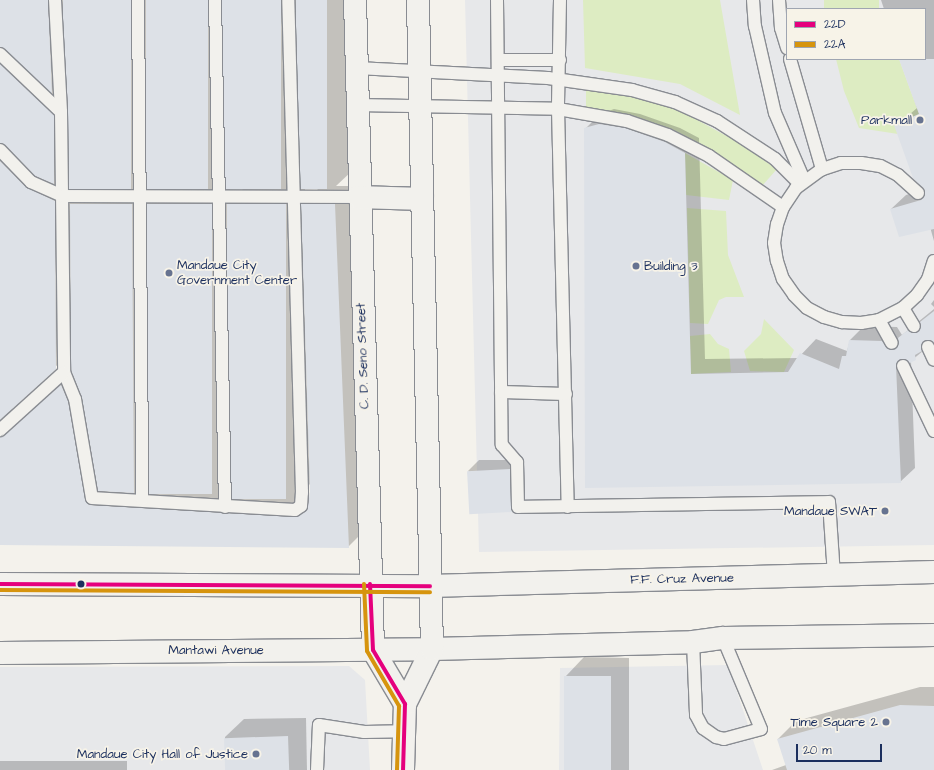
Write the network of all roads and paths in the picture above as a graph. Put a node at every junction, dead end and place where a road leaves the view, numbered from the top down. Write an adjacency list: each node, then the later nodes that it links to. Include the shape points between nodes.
1 (55, 0): 24 (lane)
2 (138, 0): 29 (lane)
3 (215, 0): 30 (lane)
4 (288, 0): 31 (lane)
5 (355, 0): 16 (street, C. D. Seno Street)
6 (418, 0): 17 (street)
7 (498, 0): 13 (lane)
8 (560, 0): 14 (lane)
9 (753, 0): 27 (lane, via 755,26 775,113)
10 (780, 0): 11 (lane, via 781,28)
11 (786, 45)
12 (0, 54): 24 (lane)
13 (498, 60): 14 (lane); 18 (lane)
14 (560, 60): 19 (lane)
15 (790, 60): 26 (lane)
16 (357, 68): 17 (lane); 20 (street, C. D. Seno Street)
17 (419, 72): 18 (lane); 21 (street)
18 (498, 76): 19 (lane); 22 (lane)
19 (560, 80): 23 (lane); 27 (lane, via 632,90 696,110 745,138)
20 (357, 105): 21 (lane); 33 (street, C. D. Seno Street)
21 (421, 105): 22 (lane); 34 (street)
22 (498, 106): 23 (lane); 45 (lane)
23 (558, 109): 35 (lane, via 627,121 682,141 735,172); 46 (lane)
24 (61, 112): 32 (lane)
25 (0, 150): 32 (lane, via 31,182)
26 (822, 169): 27 (lane); 28 (lane, via 848,163 880,166 898,175)
27 (802, 182): 35 (lane)
28 (918, 193)
29 (139, 195): 30 (lane); 32 (lane); 49 (lane)
30 (219, 195): 31 (lane); 50 (lane)
31 (293, 195): 33 (lane); 50 (lane, via 301,506 295,510)
32 (62, 196): 44 (lane)
33 (359, 197): 34 (street); 55 (street, C. D. Seno Street)
34 (422, 199): 56 (street)
35 (783, 207): 38 (lane, via 776,224 774,243 783,279 794,295 808,308 824,317 842,322 861,323)
36 (934, 261): 37 (lane, via 921,290)
37 (903, 308): 38 (lane); 39 (lane)
38 (879, 320): 40 (lane)
39 (914, 326)
40 (892, 343)
41 (928, 347): 42 (lane)
42 (934, 360)
43 (903, 366): 48 (lane)
44 (64, 372): 47 (lane); 49 (lane, via 75,399 92,498)
45 (501, 392): 46 (lane); 51 (lane, via 502,445 517,462 518,507)
46 (566, 394): 51 (lane)
47 (0, 430)
48 (934, 431)
49 (142, 499): 50 (lane)
50 (225, 507)
51 (568, 507): 53 (lane, via 829,502)
52 (934, 572): 53 (street, F.F. Cruz Avenue)
53 (834, 576): 56 (street, F.F. Cruz Avenue)
54 (0, 584): 55 (street)
55 (370, 584): 56 (street); 61 (street, C. D. Seno Street)
56 (430, 586): 60 (street)
57 (934, 635): 58 (street)
58 (723, 638): 59 (street); 59 (lane, via 761,729 724,739 703,728 696,715)
59 (693, 642): 60 (street)
60 (432, 649): 61 (street, Mantawi Avenue); 63 (street)
61 (373, 650): 62 (street, Mantawi Avenue); 63 (street, C. D. Seno Street)
62 (0, 653)
63 (405, 704): 64 (street)
64 (403, 731): 65 (lane, via 364,732 318,725); 66 (street)
65 (317, 770)
66 (403, 770)

